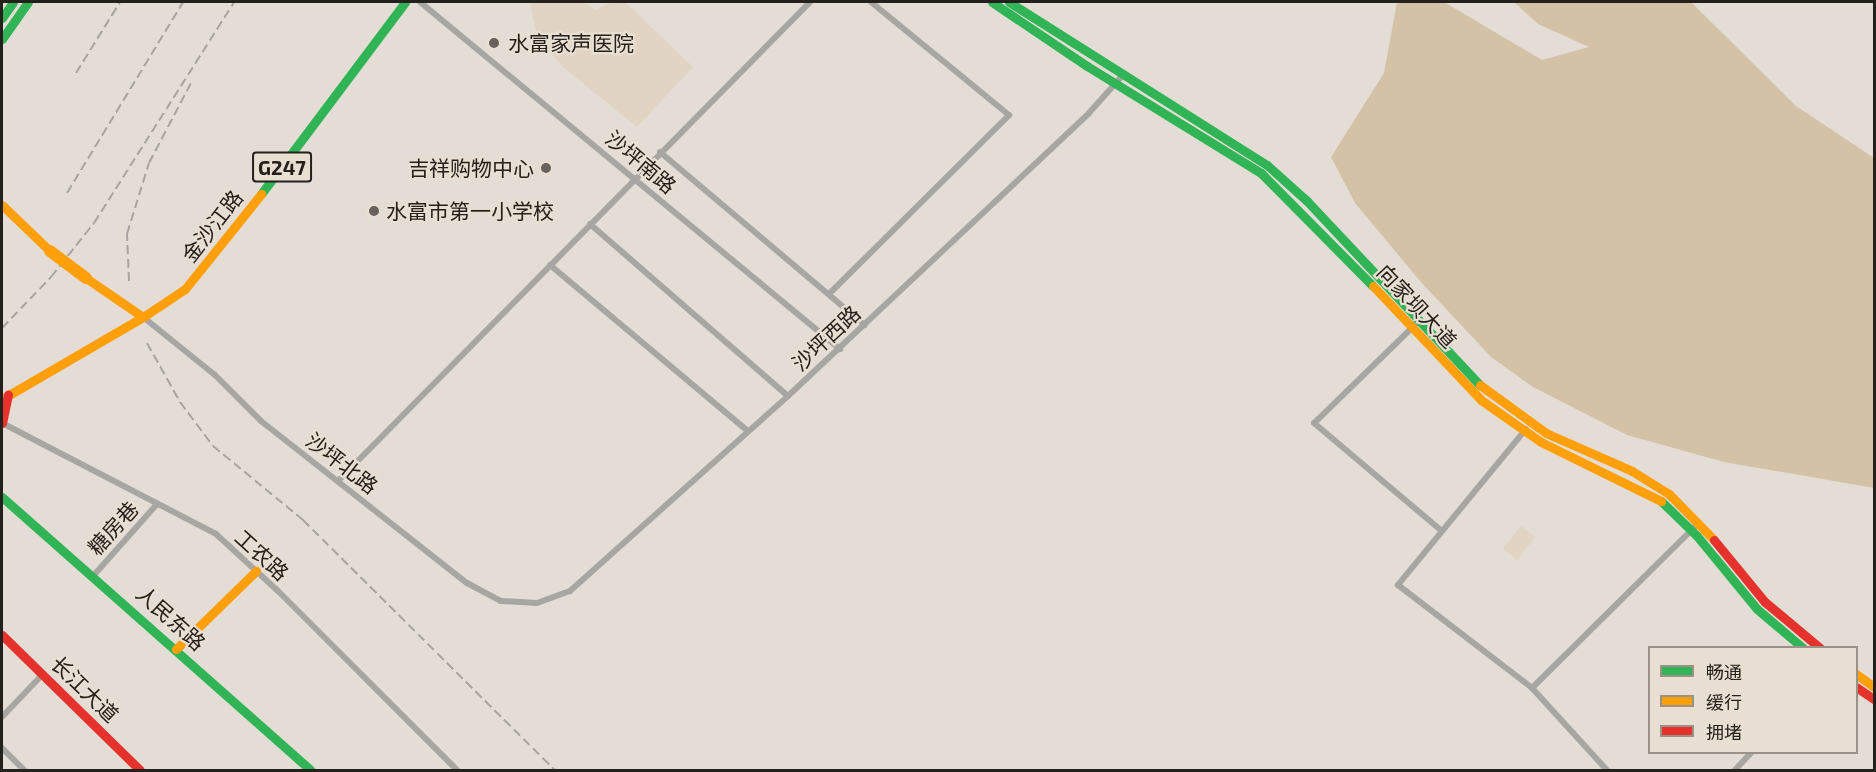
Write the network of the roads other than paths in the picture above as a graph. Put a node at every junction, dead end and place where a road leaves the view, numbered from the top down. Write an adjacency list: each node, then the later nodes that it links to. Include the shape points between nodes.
1 (13, 2): 9 (main road)
2 (28, 2): 10 (main road)
3 (405, 2): 18 (main road, 金沙江路 / G247, via 203,272 170,301)
4 (420, 2): 13 (street, 沙坪南路)
5 (810, 2): 12 (street)
6 (871, 2): 17 (street, via 1009,115)
7 (992, 2): 11 (main road, 向家坝大道)
8 (1009, 2): 11 (main road, 向家坝大道)
9 (2, 18)
10 (2, 39)
11 (1118, 80): 19 (street, 沙坪西路); 20 (main road, 向家坝大道, via 1268,179)
12 (660, 153): 13 (street); 19 (street)
13 (635, 177): 15 (street); 21 (street, 沙坪南路)
14 (2, 205): 18 (main road, bridge, via 50,251)
15 (590, 224): 16 (street); 22 (street)
16 (550, 265): 26 (street); 27 (street)
17 (831, 292)
18 (143, 317): 23 (main road, 金沙江路); 27 (street, 沙坪北路, via 215,375 261,421)
19 (865, 325): 21 (street, 沙坪西路)
20 (1415, 325): 25 (main road, 向家坝大道, via 1468,389); 31 (street, via 1314,423)
21 (840, 349): 22 (street, 沙坪西路)
22 (788, 396): 26 (street, 沙坪西路)
23 (5, 397): 24 (main road)
24 (2, 423): 29 (street, 工农路)
25 (1528, 428): 30 (main road, 向家坝大道, via 1641,488); 31 (street)
26 (748, 431): 34 (street, 沙坪西路, via 570,591)
27 (338, 481): 34 (street, 沙坪北路, via 467,583 501,602)
28 (2, 497): 33 (main road, 人民东路)
29 (157, 504): 32 (street, 工农路, via 216,534); 33 (street, 糖房巷)
30 (1695, 526): 36 (main road, 向家坝大道, via 1757,609); 37 (main road, 向家坝大道, via 1765,602); 42 (street)
31 (1442, 531): 42 (street, via 1398,585)
32 (256, 571): 38 (main road); 51 (street, 工农路)
33 (94, 574): 38 (main road, 人民东路)
34 (537, 603)
35 (2, 635): 39 (main road, 长江大道)
36 (1801, 646)
37 (1818, 646)
38 (176, 649): 50 (main road, 人民东路)
39 (42, 675): 45 (street); 49 (main road, 长江大道)
40 (1858, 675): 41 (main road)
41 (1875, 687)
42 (1532, 688): 52 (street)
43 (1858, 688): 44 (main road)
44 (1875, 699)
45 (2, 717)
46 (2, 748): 48 (street)
47 (1751, 754): 53 (street)
48 (24, 771)
49 (140, 771)
50 (311, 771)
51 (457, 771)
52 (1607, 771)
53 (1735, 771)

